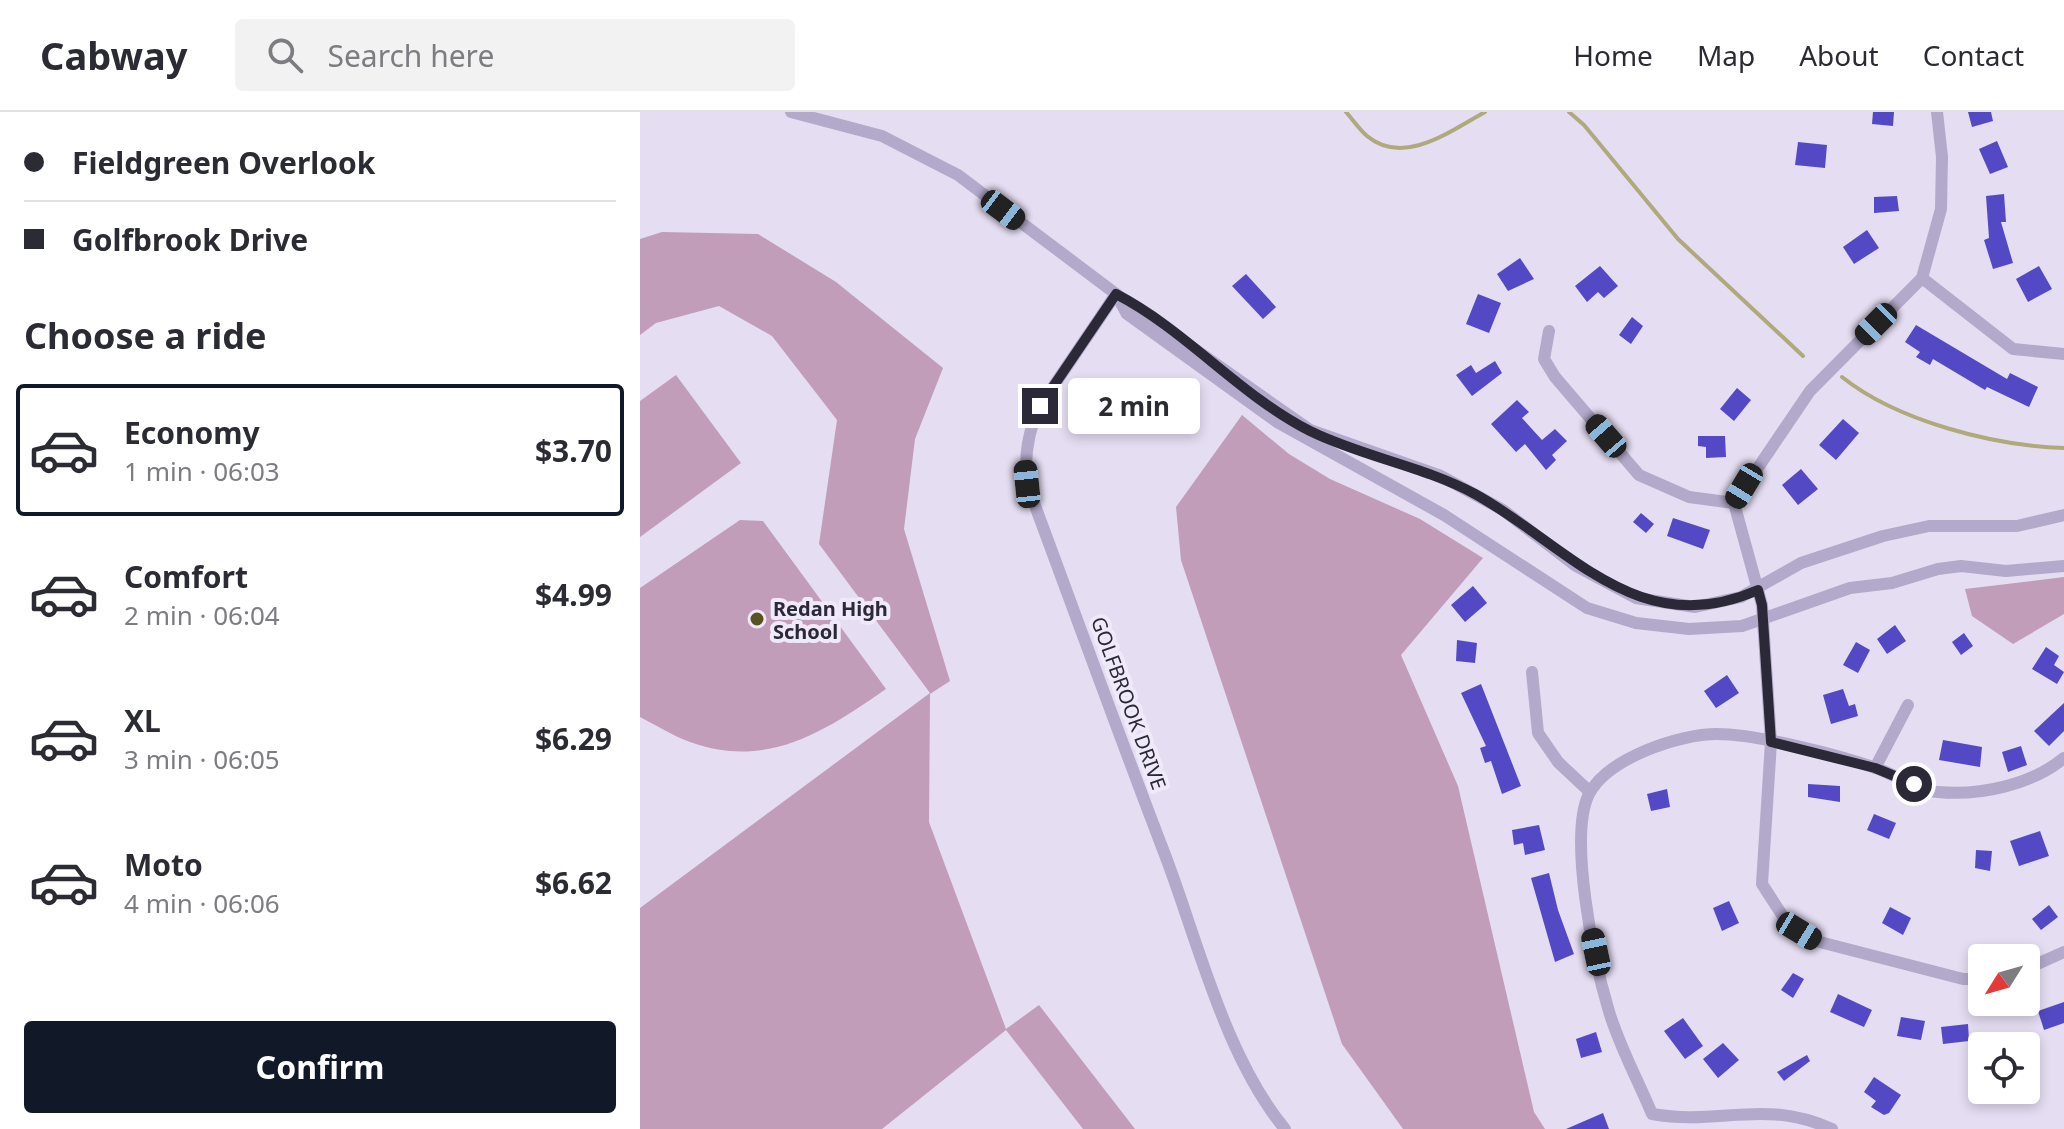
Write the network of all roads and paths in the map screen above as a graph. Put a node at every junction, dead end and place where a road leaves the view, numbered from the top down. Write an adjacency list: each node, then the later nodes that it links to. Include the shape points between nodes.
1 (791, 112): 4 (street, via 882,136 958,175)
2 (1937, 112): 3 (street, via 1941,209)
3 (1922, 278): 6 (street, via 2013,349); 7 (street, via 1810,391)
4 (1116, 294): 10 (street, via 1310,430 1441,476 1503,510 1576,566 1636,598 1695,607); 11 (street, via 1127,314 1277,422 1444,515 1587,608 1636,623 1689,629); 21 (street, GOLFBROOK DRIVE, via 1040,406 1025,464 1027,484 1194,943 1243,1060)
5 (1549, 331): 7 (street, via 1544,359 1555,377 1639,475 1689,497)
6 (2064, 354)
7 (1734, 503): 10 (street)
8 (2064, 515): 10 (street, via 2017,526 1929,526 1883,536 1801,563)
9 (2064, 566): 11 (street, via 1938,569 1850,588)
10 (1758, 590): 11 (street)
11 (1763, 620): 14 (street)
12 (1532, 672): 17 (street, via 1538,733 1558,762)
13 (1908, 705): 16 (street)
14 (1771, 742): 16 (street); 17 (street, via 1717,734 1663,742 1610,770); 20 (street, via 1762,884 1784,918 1816,941 1838,949)
15 (2064, 758): 16 (street, via 2023,780 1964,793 1934,792)
16 (1875, 768)
17 (1590, 792): 22 (street, via 1581,819 1585,894 1608,1009 1652,1114 1675,1118 1775,1112)
18 (2064, 952): 19 (street)
19 (2040, 963)
20 (1968, 979)
21 (1285, 1129)
22 (1832, 1129)

